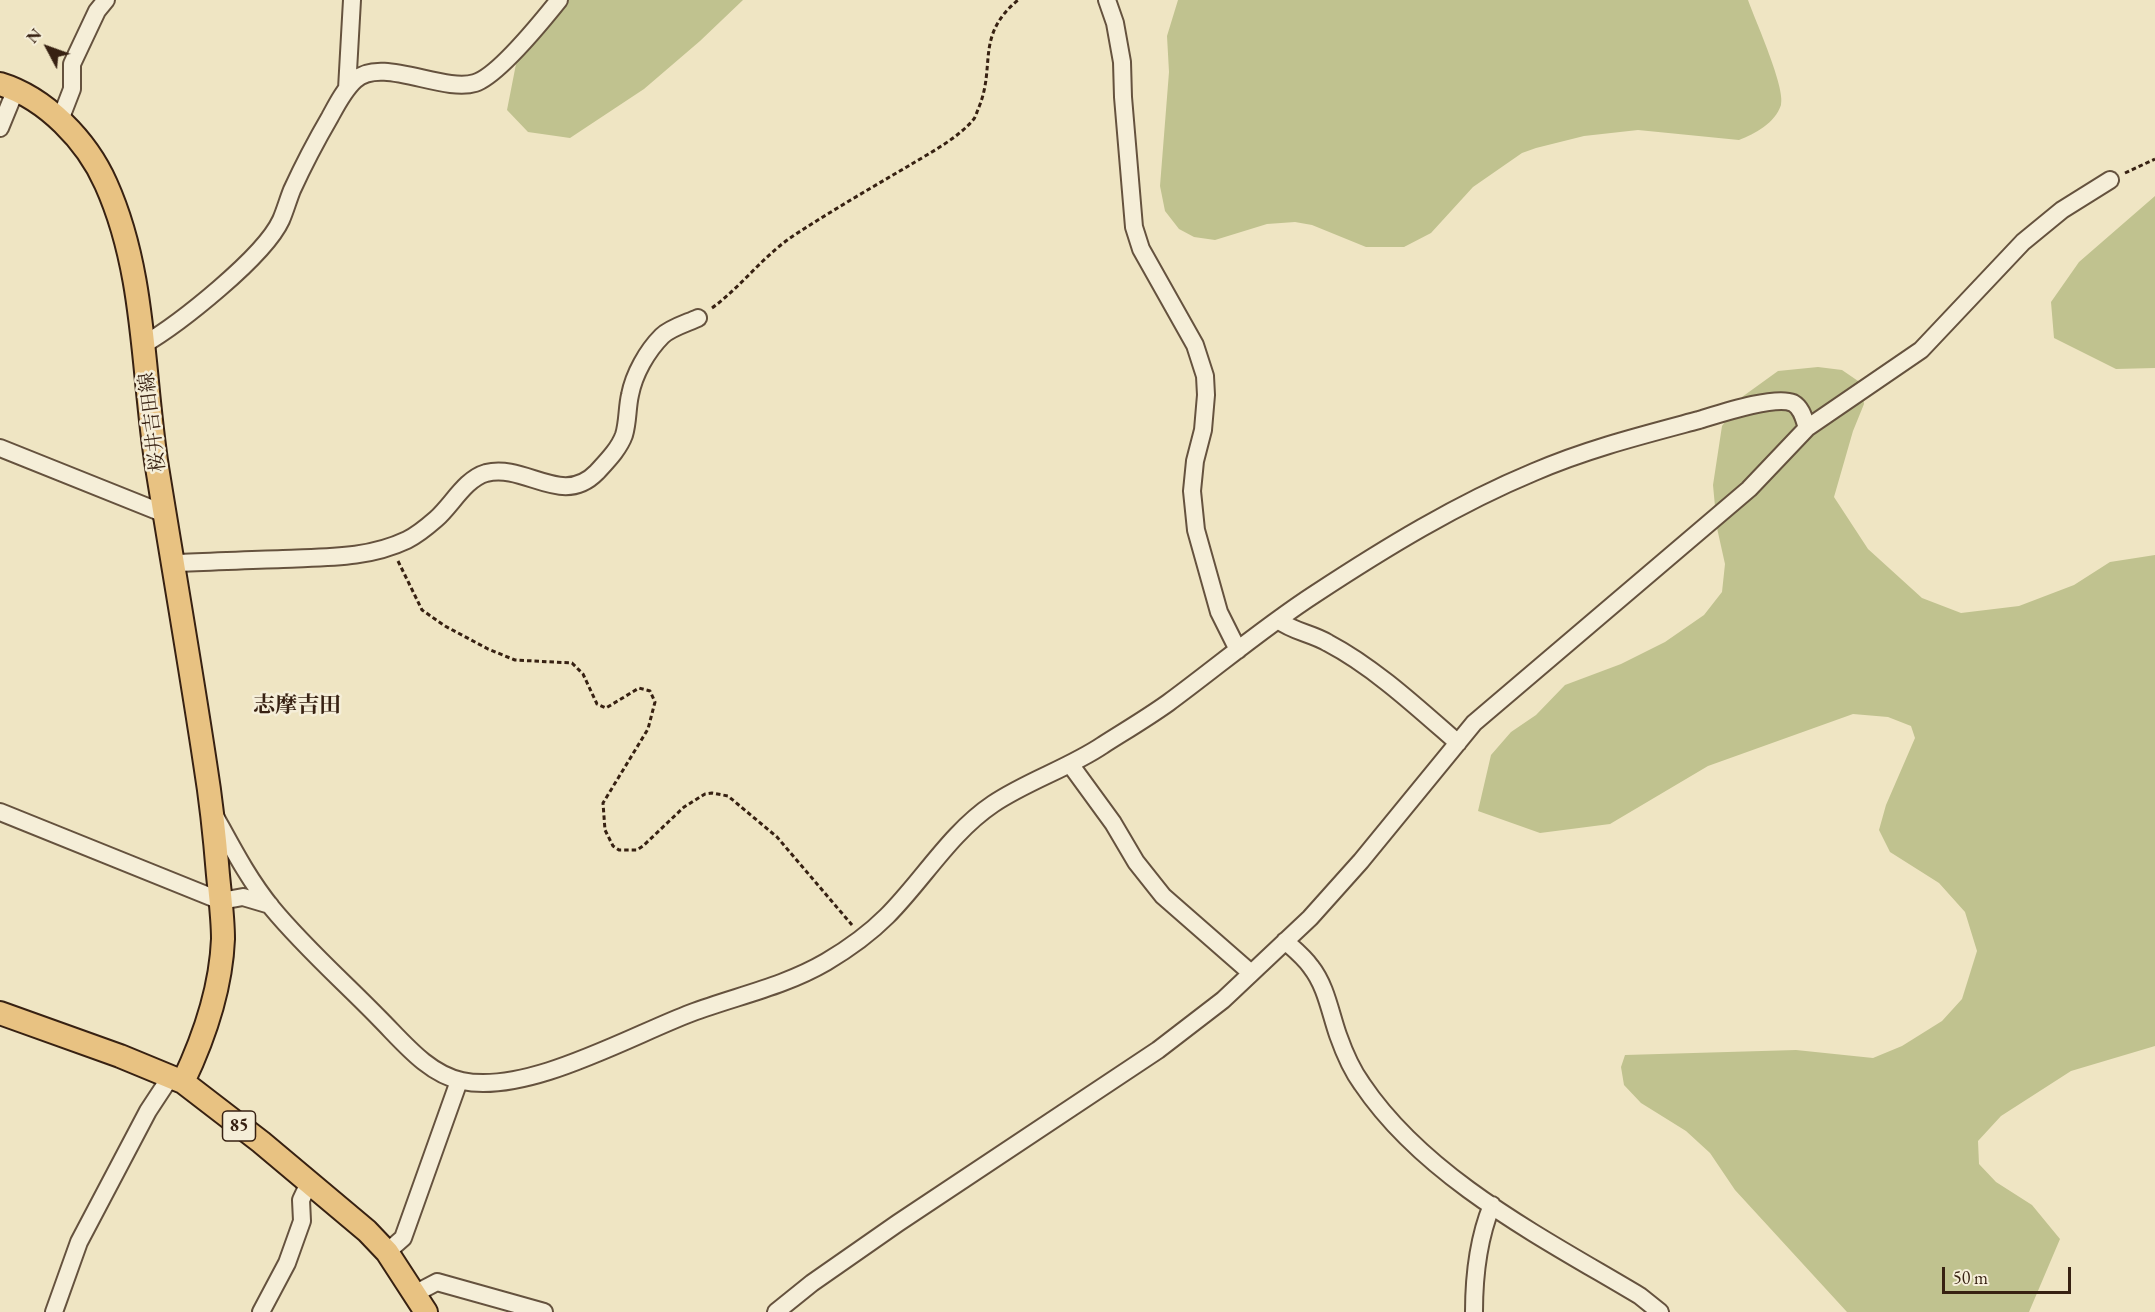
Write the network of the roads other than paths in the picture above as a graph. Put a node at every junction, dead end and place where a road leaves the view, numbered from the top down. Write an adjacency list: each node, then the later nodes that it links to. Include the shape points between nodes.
1 (106, 0): 7 (street, via 72,64 72,89)
2 (352, 0): 6 (street)
3 (559, 0): 6 (street, via 507,59 478,82 449,85 405,74 374,73 357,78)
4 (1107, 0): 17 (street, via 1122,62 1134,227 1141,249 1195,345 1205,376 1203,430 1192,492 1196,530 1220,612)
5 (8, 86): 7 (main road, 桜井吉田線); 8 (street)
6 (347, 89): 11 (street, via 324,126 272,234 233,276 163,334)
7 (60, 120): 11 (main road, 桜井吉田線, via 85,148 105,181 119,216 132,264)
8 (0, 128)
9 (2110, 180): 12 (street, via 2062,210 2023,242 1921,350)
10 (698, 318): 15 (street, via 663,334 641,363 630,395 623,436 615,451 583,483 564,487 500,471 484,474 472,480 437,519 392,546 352,556)
11 (143, 345): 14 (main road, 桜井吉田線)
12 (1808, 428): 16 (street, via 1801,410 1793,403 1779,401 1597,448 1532,473 1431,522); 18 (street, via 1749,489 1474,723)
13 (0, 448): 14 (street)
14 (165, 514): 15 (main road, 桜井吉田線)
15 (174, 563): 21 (main road, 桜井吉田線)
16 (1278, 620): 17 (street); 18 (street, via 1291,630 1327,642 1353,658)
17 (1238, 650): 19 (street, via 1166,704)
18 (1458, 743): 24 (street, via 1361,861)
19 (1070, 764): 25 (street, via 1163,896); 28 (street, via 995,803 970,823 887,916 825,963 792,980 693,1012 575,1062 510,1081)
20 (0, 812): 22 (street)
21 (212, 812): 22 (main road, 桜井吉田線); 23 (street, 桜井吉田線, via 244,869)
22 (221, 901): 23 (street, via 243,897); 27 (main road, 桜井吉田線, via 223,939 209,1019)
23 (270, 905): 28 (street, 桜井吉田線, via 313,954 401,1041 426,1063)
24 (1285, 941): 25 (street); 30 (street, via 1311,967 1349,1062 1382,1112 1446,1171)
25 (1251, 973): 36 (street, via 1198,1021 1158,1050 889,1229)
26 (0, 1013): 27 (main road, 85)
27 (177, 1079): 29 (main road, 85); 33 (street, via 148,1111 79,1242)
28 (459, 1081): 31 (street, via 403,1238)
29 (309, 1183): 31 (main road, 85); 34 (street, via 301,1200 302,1221 287,1263)
30 (1492, 1205): 37 (street, via 1484,1224 1474,1282); 38 (street)
31 (387, 1252): 32 (main road, 85)
32 (421, 1303): 35 (street, via 437,1282)
33 (54, 1312)
34 (261, 1312)
35 (544, 1312)
36 (776, 1312)
37 (1474, 1312)
38 (1660, 1312)

